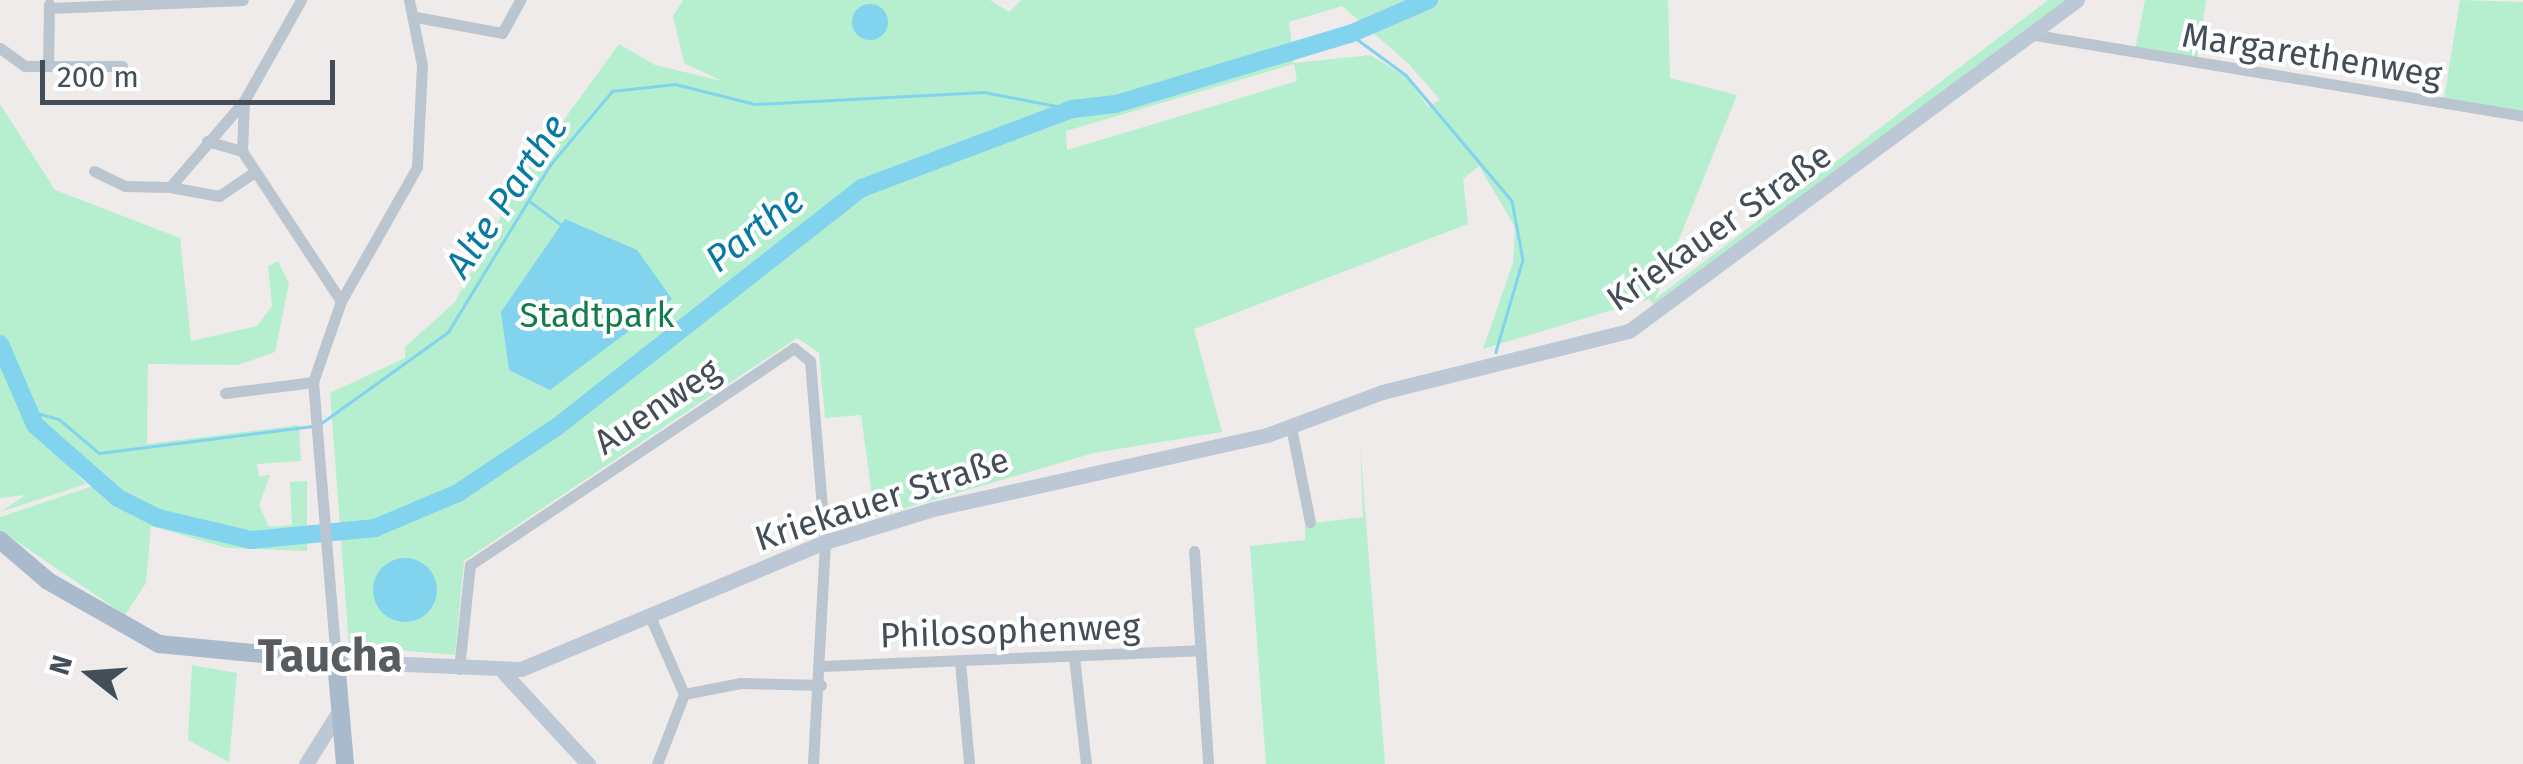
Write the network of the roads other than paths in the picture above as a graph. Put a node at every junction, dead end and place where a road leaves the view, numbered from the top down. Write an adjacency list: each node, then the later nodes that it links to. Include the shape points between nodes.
1 (243, 0): 6 (street)
2 (301, 0): 12 (street)
3 (409, 0): 7 (street)
4 (520, 0): 7 (street, via 502,33)
5 (2076, 0): 8 (street, Kriekauer Straße)
6 (49, 4): 10 (street)
7 (416, 17): 19 (street, via 416,167)
8 (2035, 34): 13 (street, Margarethenweg); 22 (street, Kriekauer Straße, via 1629,331 1382,392)
9 (0, 48): 10 (street, via 15,62)
10 (48, 66): 11 (street)
11 (122, 66)
12 (244, 100): 14 (street); 15 (street)
13 (2523, 116)
14 (207, 141): 15 (street); 18 (street)
15 (242, 151): 17 (street)
16 (94, 171): 18 (street, via 125,186)
17 (252, 174): 18 (street, via 219,196); 19 (street)
18 (170, 187)
19 (342, 301): 20 (street)
20 (313, 382): 21 (street); 30 (street)
21 (225, 393)
22 (1292, 427): 23 (street); 25 (street, Kriekauer Straße, via 1090,468)
23 (1310, 522)
24 (0, 540): 30 (main road, via 64,591 158,644)
25 (826, 542): 27 (street, Kriekauer Straße); 32 (street); 33 (street, Auenweg, via 810,361 794,348 470,564)
26 (1194, 552): 28 (street)
27 (649, 614): 34 (street, Kriekauer Straße); 36 (street)
28 (1199, 650): 29 (street, Philosophenweg); 45 (street)
29 (1074, 657): 31 (street, Philosophenweg); 44 (street)
30 (336, 661): 33 (street); 37 (main road)
31 (960, 661): 32 (street, Philosophenweg); 43 (street)
32 (822, 666): 35 (street)
33 (459, 669): 34 (street)
34 (504, 673): 40 (street)
35 (821, 685): 36 (street, via 740,683); 42 (street)
36 (684, 694): 41 (street)
37 (340, 710): 38 (street); 39 (main road)
38 (306, 764)
39 (345, 764)
40 (588, 764)
41 (658, 764)
42 (814, 764)
43 (969, 764)
44 (1086, 764)
45 (1208, 764)

